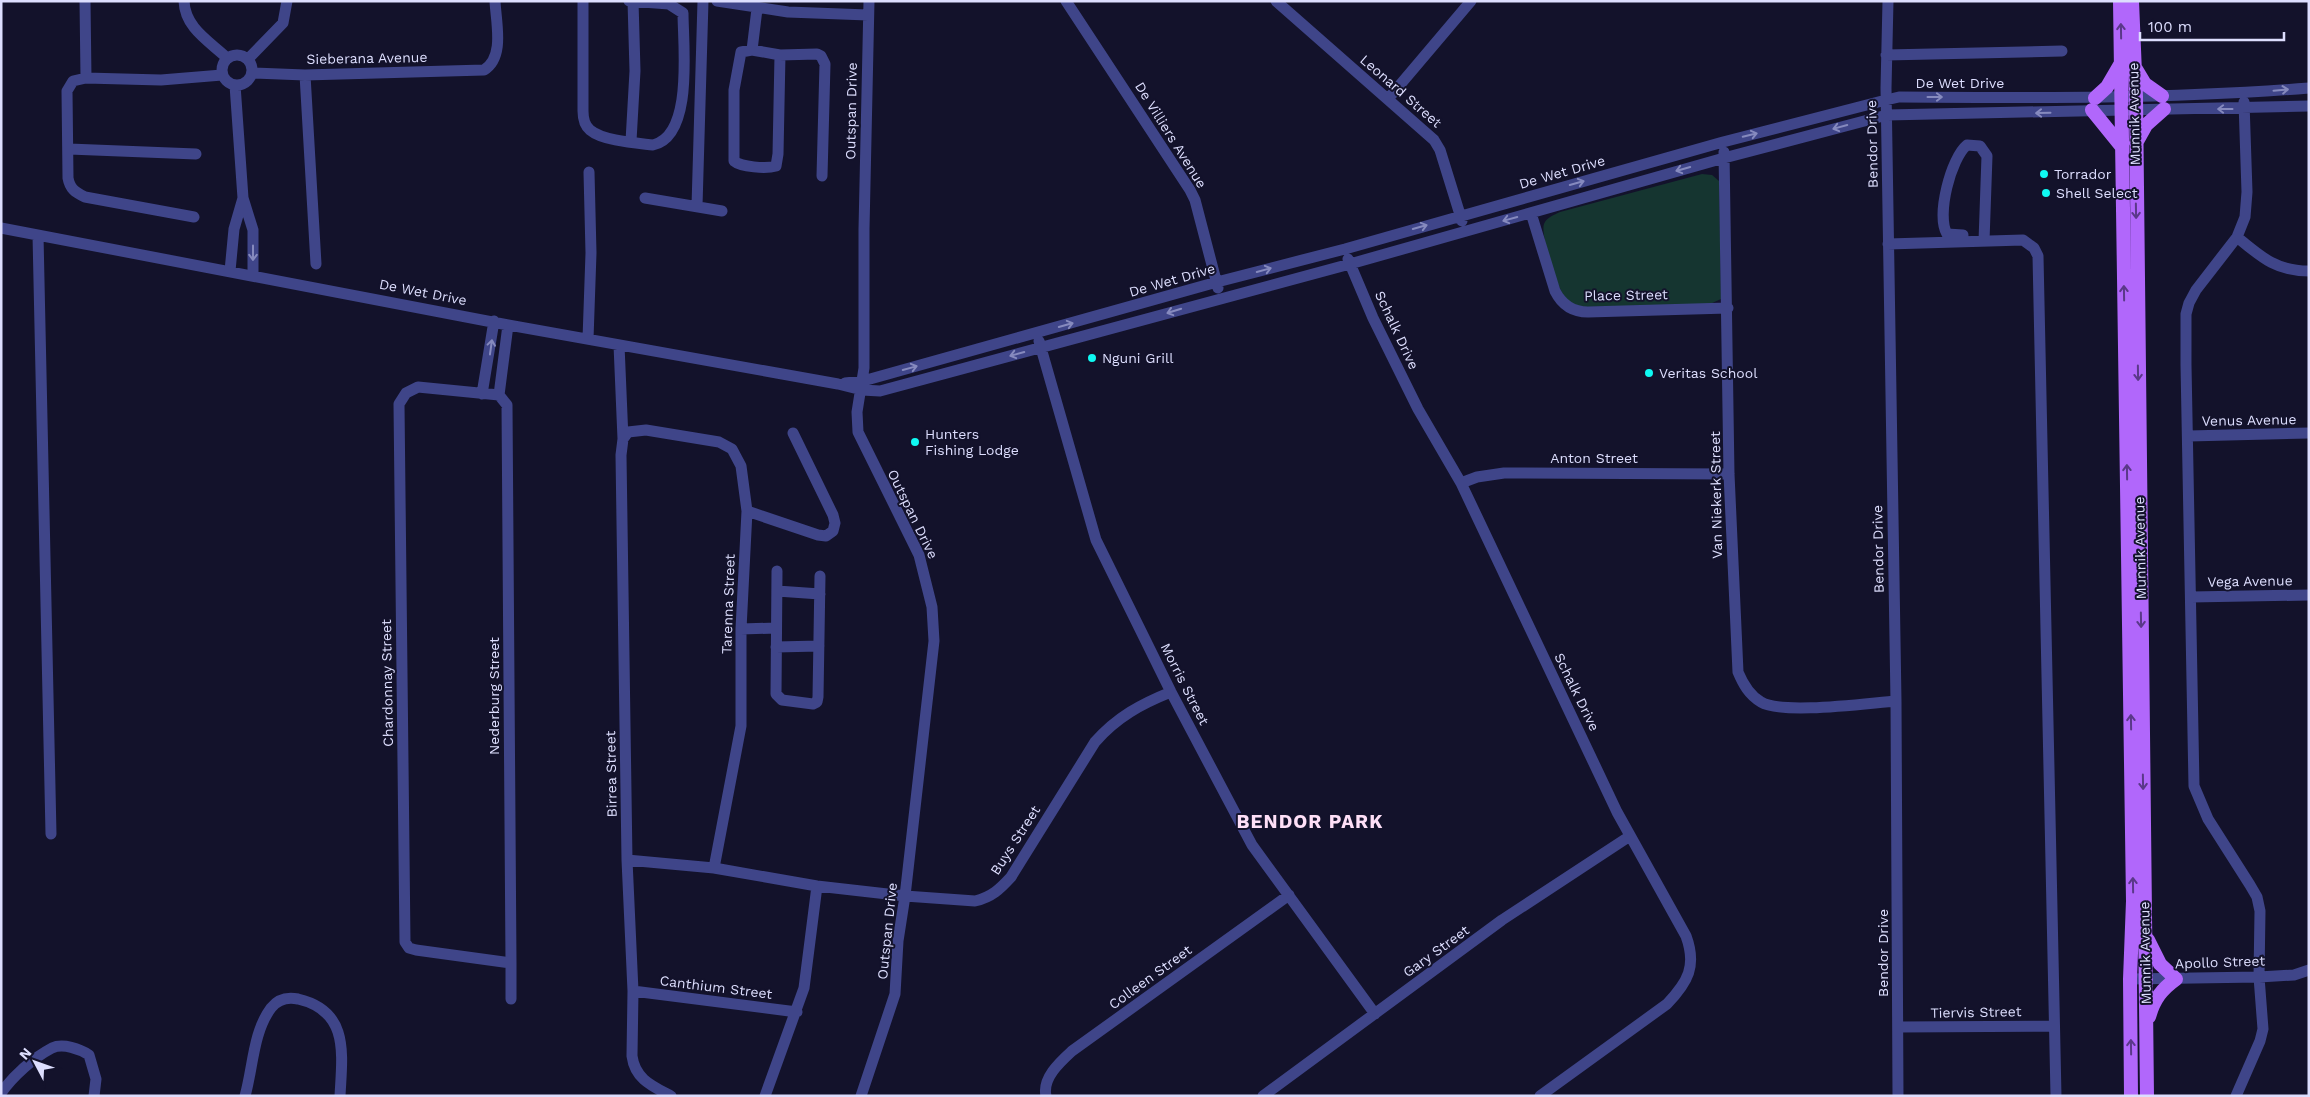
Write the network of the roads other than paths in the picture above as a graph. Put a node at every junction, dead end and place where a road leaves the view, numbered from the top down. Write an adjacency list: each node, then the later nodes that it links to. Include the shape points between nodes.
1 (85, 1): 30 (street)
2 (184, 1): 24 (street, via 184,12 191,26)
3 (287, 1): 25 (street, via 283,23)
4 (495, 1): 29 (street, Sieberana Avenue, via 496,54 492,64 484,70)
5 (583, 1): 42 (street, via 585,124 595,133)
6 (629, 1): 16 (street)
7 (703, 1): 52 (street)
8 (717, 1): 18 (street)
9 (869, 1): 19 (street, Outspan Drive)
10 (1066, 1): 69 (street, De Villiers Avenue, via 1190,190)
11 (1276, 1): 34 (street, Leonard Street)
12 (1471, 1): 34 (street)
13 (1888, 1): 23 (street, Bendor Drive)
14 (2120, 1): 26 (main road, Munnik Avenue, one-way to 14)
15 (2132, 1): 26 (main road, Munnik Avenue)
16 (633, 2): 42 (street, via 635,71); 42 (street, via 668,4 683,13 684,94 676,124 659,143)
17 (788, 7): 18 (street); 19 (street)
18 (757, 8): 20 (street)
19 (868, 15): 78 (street, Outspan Drive)
20 (752, 50): 22 (street); 22 (street, via 741,52 734,90 732,154 737,163 774,168 777,163)
21 (2062, 51): 23 (street)
22 (780, 55): 49 (street, via 817,54 825,64)
23 (1886, 55): 35 (street, Bendor Drive)
24 (227, 58): 25 (street, via 234,54); 28 (street, via 222,66)
25 (248, 59): 27 (street)
26 (2128, 62): 36 (main road, Munnik Avenue); 37 (main road); 38 (main road)
27 (252, 73): 29 (street, Sieberana Avenue); 31 (street, via 245,83)
28 (222, 75): 30 (street, via 152,80); 31 (street)
29 (305, 75): 64 (street)
30 (86, 78): 45 (street, via 73,82 67,91)
31 (235, 85): 50 (street)
32 (2309, 88): 33 (street, De Wet Drive, one-way to 32)
33 (2244, 93): 37 (street, De Wet Drive); 40 (street)
34 (1388, 99): 55 (street, Leonard Street, via 1434,140)
35 (1886, 100): 38 (street, De Wet Drive, one-way to 38, via 1899,97); 41 (street, Bendor Drive); 43 (street, De Wet Drive, one-way to 35)
36 (2129, 103): 37 (street, De Wet Drive); 38 (street, De Wet Drive); 44 (main road, Munnik Avenue)
37 (2163, 103): 40 (street, De Wet Drive, one-way to 37); 44 (main road)
38 (2093, 104): 41 (street, De Wet Drive, one-way to 41, via 2047,113); 44 (main road)
39 (2309, 106): 40 (street, De Wet Drive)
40 (2245, 109): 60 (street, via 2247,206)
41 (1887, 115): 47 (street, De Wet Drive, one-way to 47); 62 (street, Bendor Drive)
42 (631, 141)
43 (1723, 142): 47 (street, Van Niekerk Street); 55 (street, De Wet Drive, one-way to 43)
44 (2129, 146): 107 (main road, Munnik Avenue, one-way to 107); 111 (main road, Munnik Avenue, one-way to 44, via 2133,901)
45 (69, 149): 46 (street); 56 (street, via 70,186 85,197)
46 (196, 154)
47 (1724, 158): 54 (street, De Wet Drive, one-way to 54); 71 (street, Van Niekerk Street)
48 (589, 172): 75 (street)
49 (822, 176)
50 (243, 198): 66 (street, via 234,229); 68 (street, one-way to 68, via 253,230)
51 (645, 198): 52 (street)
52 (697, 206): 53 (street)
53 (722, 210)
54 (1531, 214): 58 (street, De Wet Drive, one-way to 58); 71 (street, Place Street, via 1555,291 1571,308 1588,312)
55 (1460, 215): 58 (street, Leonard Street); 63 (street, De Wet Drive, one-way to 55)
56 (194, 217)
57 (1, 228): 59 (street, De Wet Drive)
58 (1465, 231): 65 (street, De Wet Drive)
59 (38, 235): 66 (street, De Wet Drive); 100 (street)
60 (2237, 237): 67 (street, via 2274,266); 84 (street, via 2196,290 2186,314)
61 (1984, 238): 61 (street, via 1987,156 1980,146 1966,144 1946,192 1944,230 1951,236); 62 (street); 118 (street, via 2023,240 2034,248 2038,256)
62 (1888, 244): 99 (street, Bendor Drive)
63 (1344, 249): 65 (street, Schalk Drive); 69 (street, De Wet Drive, one-way to 63)
64 (316, 264)
65 (1350, 264): 70 (street, De Wet Drive); 86 (street, Schalk Drive, via 1413,399)
66 (230, 271): 68 (street, De Wet Drive)
67 (2309, 271)
68 (252, 276): 72 (street, De Wet Drive)
69 (1217, 282): 70 (street, De Villiers Avenue); 74 (street, De Wet Drive, one-way to 69)
70 (1221, 298): 77 (street, De Wet Drive, one-way to 77)
71 (1728, 308): 85 (street, Van Niekerk Street)
72 (494, 321): 73 (street, De Wet Drive); 79 (street, one-way to 72)
73 (508, 325): 75 (street, De Wet Drive); 80 (street, Nederburg Street)
74 (1037, 333): 77 (street, Morris Street); 78 (street, De Wet Drive, one-way to 74)
75 (588, 339): 76 (street, De Wet Drive)
76 (619, 345): 78 (street, De Wet Drive, via 838,384); 83 (street, Birrea Street)
77 (1040, 348): 78 (street, De Wet Drive, one-way to 78, via 886,390); 98 (street, Morris Street, via 1096,540)
78 (862, 385): 106 (street, Outspan Drive, via 857,420 860,439 918,555 933,624 933,651)
79 (482, 394): 80 (street); 108 (street, Chardonnay Street, via 418,386 406,393 399,404 405,938 406,945 412,949)
80 (499, 395): 108 (street, Nederburg Street, via 507,405)
81 (793, 433): 87 (street, via 832,515 833,531 826,536 818,536)
82 (2309, 433): 84 (street, Venus Avenue)
83 (625, 436): 87 (street, Tarenna Street, via 646,430 725,444 732,449 740,466); 102 (street, Birrea Street, via 622,455)
84 (2189, 436): 93 (street)
85 (1729, 474): 86 (street, Anton Street, via 1504,473); 99 (street, Van Niekerk Street, via 1735,648 1738,672 1744,686 1762,703 1775,706)
86 (1461, 483): 101 (street, Schalk Drive)
87 (747, 511): 95 (street, Tarenna Street)
88 (777, 571): 90 (street)
89 (820, 576): 91 (street)
90 (777, 591): 91 (street); 94 (street)
91 (820, 594): 96 (street)
92 (2309, 595): 93 (street, Vega Avenue)
93 (2191, 597): 110 (street, via 2194,786 2208,819 2256,897 2260,911)
94 (776, 628): 95 (street); 97 (street)
95 (741, 629): 103 (street, Tarenna Street, via 740,736)
96 (819, 646): 97 (street); 97 (street, via 818,697 813,704 778,698)
97 (776, 647)
98 (1172, 692): 105 (street, Morris Street, via 1252,846); 106 (street, Buys Street, via 1124,714 1108,726 1012,877 996,892 975,901)
99 (1896, 701): 119 (street, Bendor Drive)
100 (50, 834)
101 (1630, 836): 117 (street, Gary Street, via 1502,920); 130 (street, Schalk Drive, via 1686,936 1691,951 1689,973 1681,989 1667,1004)
102 (627, 860): 103 (street, Buys Street); 114 (street, Birrea Street)
103 (714, 868): 104 (street, Buys Street)
104 (817, 886): 106 (street, Buys Street); 116 (street, via 807,976)
105 (1290, 895): 117 (street, Morris Street); 128 (street, Colleen Street, via 1072,1051 1050,1075 1044,1091)
106 (905, 896): 127 (street, Outspan Drive, via 893,1004)
107 (2144, 929): 112 (main road, via 2160,964); 113 (main road, Munnik Avenue)
108 (511, 963): 115 (street, Nederburg Street)
109 (2309, 970): 110 (street, Apollo Street, via 2294,975)
110 (2259, 977): 112 (street, Apollo Street); 135 (street, via 2263,1029)
111 (2130, 979): 113 (street, Apollo Street); 133 (main road, Munnik Avenue, one-way to 111)
112 (2176, 979): 113 (street, Apollo Street); 120 (main road, via 2155,1000)
113 (2145, 980): 120 (main road, Munnik Avenue)
114 (633, 991): 116 (street, Canthium Street); 125 (street, Birrea Street, via 633,1064 641,1078)
115 (511, 1000)
116 (797, 1012): 126 (street)
117 (1375, 1014): 129 (street, Gary Street)
118 (2054, 1026): 119 (street, Tiervis Street); 132 (street)
119 (1898, 1028): 131 (street, Bendor Drive)
120 (2146, 1031): 134 (main road, Munnik Avenue)
121 (1, 1093): 122 (street, via 22,1070 53,1048 61,1047 79,1049 89,1055 96,1079)
122 (94, 1096)
123 (245, 1096): 124 (street, via 262,1024 272,1007 289,997 310,1002 336,1027 342,1042)
124 (340, 1096)
125 (671, 1096)
126 (765, 1096)
127 (861, 1096)
128 (1046, 1096)
129 (1263, 1096)
130 (1540, 1096)
131 (1898, 1096)
132 (2056, 1096)
133 (2131, 1096)
134 (2147, 1096)
135 (2236, 1096)

